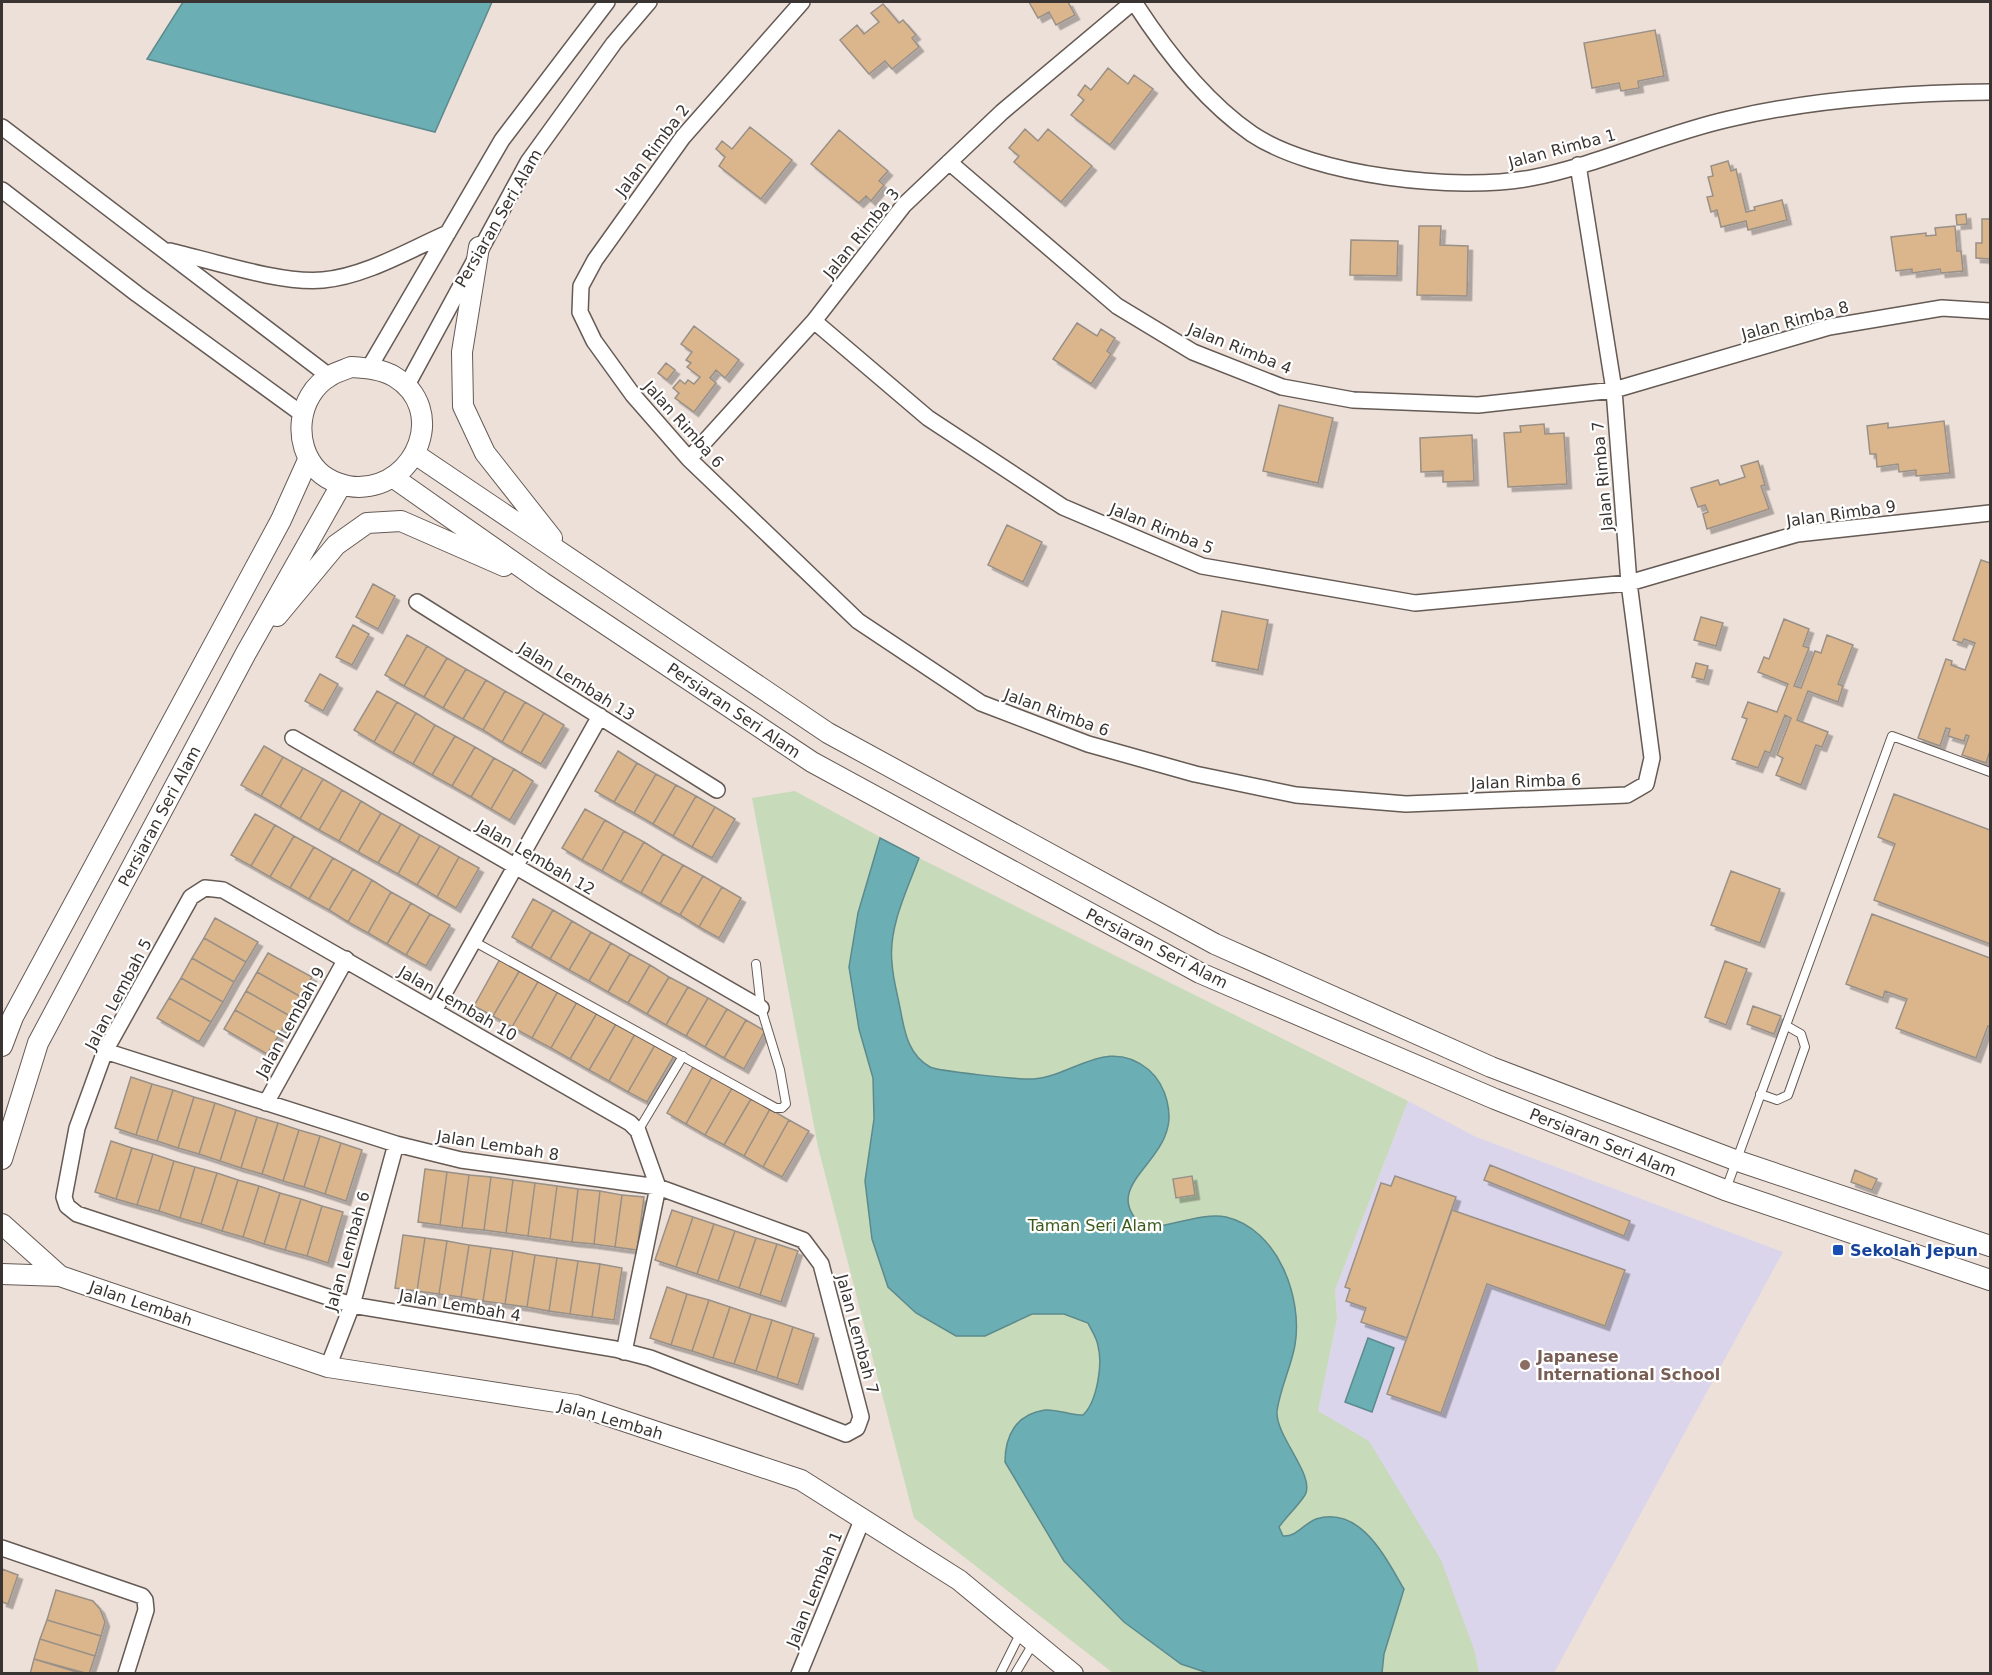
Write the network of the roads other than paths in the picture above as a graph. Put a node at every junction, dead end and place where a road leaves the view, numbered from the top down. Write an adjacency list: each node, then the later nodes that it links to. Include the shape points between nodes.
1 (607, 2): 10 (street, Persiaran Seri Alam, via 502,140)
2 (649, 2): 11 (street, Persiaran Seri Alam, via 614,43 528,162)
3 (802, 2): 15 (street, Jalan Rimba 2, via 682,137 595,260 579,300 580,312)
4 (1133, 2): 7 (street, Jalan Rimba 3); 8 (street, Jalan Rimba 1, via 1178,63 1228,116 1281,149 1348,168 1443,184 1532,178)
5 (1990, 92): 8 (street, Jalan Rimba 1, via 1896,96 1729,118)
6 (2, 127): 12 (street)
7 (949, 162): 14 (street, Jalan Rimba 3, via 904,205); 19 (street, Jalan Rimba 4, via 1117,306 1193,352 1282,387 1353,400 1478,405)
8 (1578, 165): 19 (street, Jalan Rimba 7)
9 (2, 190): 20 (street, via 136,294)
10 (448, 233): 12 (street, via 365,270 323,280 281,277); 16 (street, Persiaran Seri Alam)
11 (479, 248): 18 (street, Persiaran Seri Alam); 27 (street, via 462,352 463,406 485,453)
12 (164, 249): 17 (street)
13 (1990, 311): 19 (street, Jalan Rimba 8, via 1942,308 1829,327)
14 (814, 321): 22 (street, Jalan Rimba 3); 29 (street, Jalan Rimba 5, via 928,418 1063,507 1202,567 1415,603)
15 (594, 341): 22 (street, Jalan Rimba 6, via 633,395)
16 (369, 368): 17 (street, via 351,368); 18 (street, via 397,378)
17 (329, 376): 20 (street, via 312,392)
18 (405, 387): 21 (street, via 413,395 422,417 421,441)
19 (1614, 390): 29 (street, Jalan Rimba 7)
20 (302, 414): 23 (street)
21 (415, 453): 24 (street); 27 (street, Persiaran Seri Alam)
22 (689, 459): 35 (street, Jalan Rimba 6, via 858,621 981,703 1088,744 1195,774 1296,795 1406,804 1627,795)
23 (308, 460): 25 (street, via 320,474); 45 (street, Persiaran Seri Alam, via 281,520 13,1017)
24 (394, 478): 25 (street, via 372,487); 28 (street, Persiaran Seri Alam)
25 (341, 485): 31 (street, Persiaran Seri Alam)
26 (1990, 513): 29 (street, Jalan Rimba 9, via 1797,534)
27 (563, 552): 53 (street, Persiaran Seri Alam, via 828,733 1215,944 1491,1067)
28 (542, 582): 31 (street, via 401,520 367,523 336,545); 55 (street, Persiaran Seri Alam, via 812,762 1200,973 1495,1099)
29 (1629, 583): 35 (street, Jalan Rimba 7, via 1652,758)
30 (417, 602): 32 (street, Jalan Lembah 13)
31 (246, 652): 52 (street, Persiaran Seri Alam, via 38,1043)
32 (600, 716): 36 (street, Jalan Lembah 13); 37 (street)
33 (293, 738): 37 (street, Jalan Lembah 12)
34 (1990, 772): 44 (lane, via 1892,736)
35 (1646, 784)
36 (717, 790)
37 (516, 866): 39 (street); 42 (street, Jalan Lembah 12)
38 (205, 888): 40 (street, Jalan Lembah 10, via 223,890); 46 (street, Jalan Lembah 5, via 191,897)
39 (473, 941): 43 (street); 47 (lane)
40 (346, 959): 43 (street, Jalan Lembah 10); 49 (street, Jalan Lembah 9)
41 (756, 964): 42 (lane)
42 (761, 1008): 47 (lane, via 780,1070 786,1104 782,1108)
43 (434, 1011): 50 (street, Jalan Lembah 10)
44 (1787, 1026): 48 (lane); 48 (lane, via 1801,1034 1804,1047 1788,1095 1778,1100)
45 (2, 1046)
46 (105, 1051): 49 (street, Jalan Lembah 8); 56 (street, Jalan Lembah 5, via 77,1128)
47 (683, 1056): 50 (lane)
48 (1760, 1094): 53 (lane)
49 (266, 1103): 51 (street, Jalan Lembah 8)
50 (638, 1131): 54 (street)
51 (396, 1144): 54 (street, Jalan Lembah 8, via 461,1160); 63 (street, Jalan Lembah 6)
52 (2, 1159)
53 (1735, 1160): 55 (lane); 58 (street, Persiaran Seri Alam)
54 (658, 1186): 59 (street, Jalan Lembah 8, via 803,1240); 64 (street)
55 (1725, 1190): 62 (street, Persiaran Seri Alam)
56 (64, 1197): 63 (street, Jalan Lembah 4, via 77,1214)
57 (2, 1224): 61 (street, Jalan Lembah)
58 (1990, 1246)
59 (814, 1251): 66 (street, Jalan Lembah 7, via 821,1264 861,1417)
60 (2, 1274): 61 (street, Jalan Lembah)
61 (60, 1276): 65 (street, Jalan Lembah)
62 (1990, 1280)
63 (352, 1305): 64 (street, Jalan Lembah 4); 65 (street, Jalan Lembah 6)
64 (624, 1352): 66 (street, Jalan Lembah 4, via 650,1358 846,1434)
65 (328, 1367): 67 (street, Jalan Lembah, via 576,1405 801,1480)
66 (857, 1428)
67 (862, 1518): 69 (street, Jalan Lembah, via 959,1580); 71 (street, Jalan Lembah 1)
68 (2, 1548): 70 (street, via 142,1596 146,1605)
69 (1028, 1635): 72 (lane); 73 (lane); 74 (street, Jalan Lembah)
70 (126, 1674)
71 (799, 1674)
72 (1000, 1674)
73 (1015, 1674)
74 (1074, 1674)

